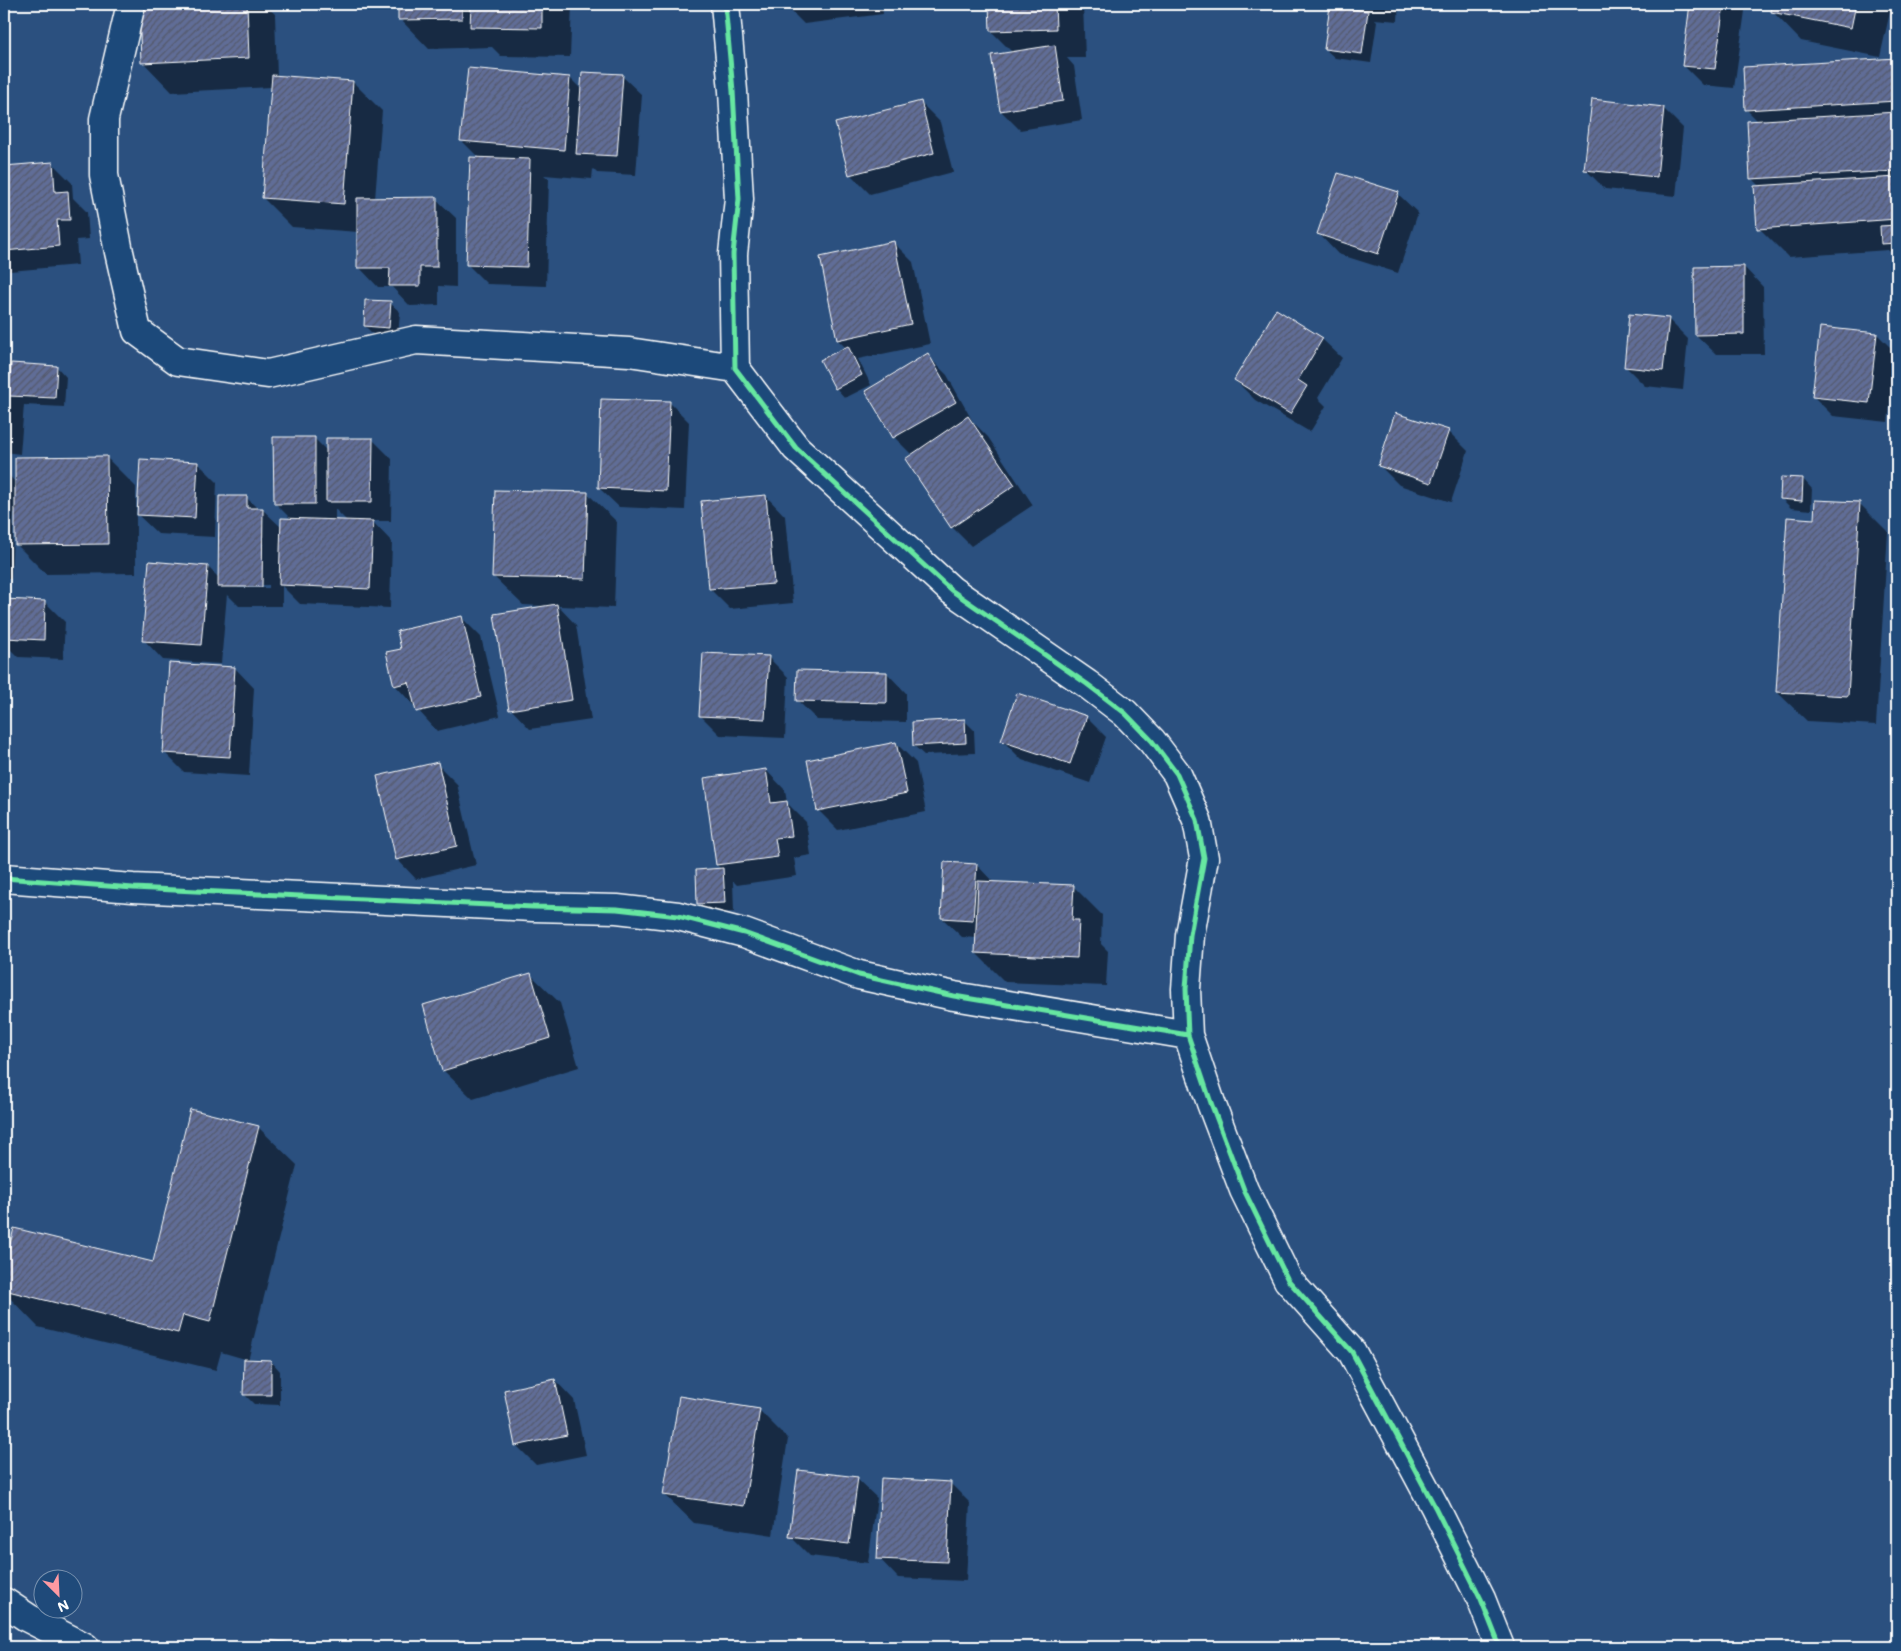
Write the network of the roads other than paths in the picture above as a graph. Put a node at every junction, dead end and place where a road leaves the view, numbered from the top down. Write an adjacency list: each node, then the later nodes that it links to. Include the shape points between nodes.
1 (131, 4): 3 (street, via 104,119 104,175 137,331 178,361 268,374 416,340 629,352)
2 (725, 4): 3 (street, via 739,199 733,254)
3 (735, 368): 5 (street, via 796,448 810,461 951,590 1125,713 1177,774 1197,820 1204,858 1190,935 1186,989)
4 (4, 878): 5 (street, via 143,889 616,909 678,916 744,933 859,976 954,996)
5 (1188, 1035): 8 (street, via 1244,1190 1275,1255 1288,1280 1352,1352 1481,1599)
6 (4, 1602): 7 (street)
7 (85, 1647)
8 (1500, 1647)

